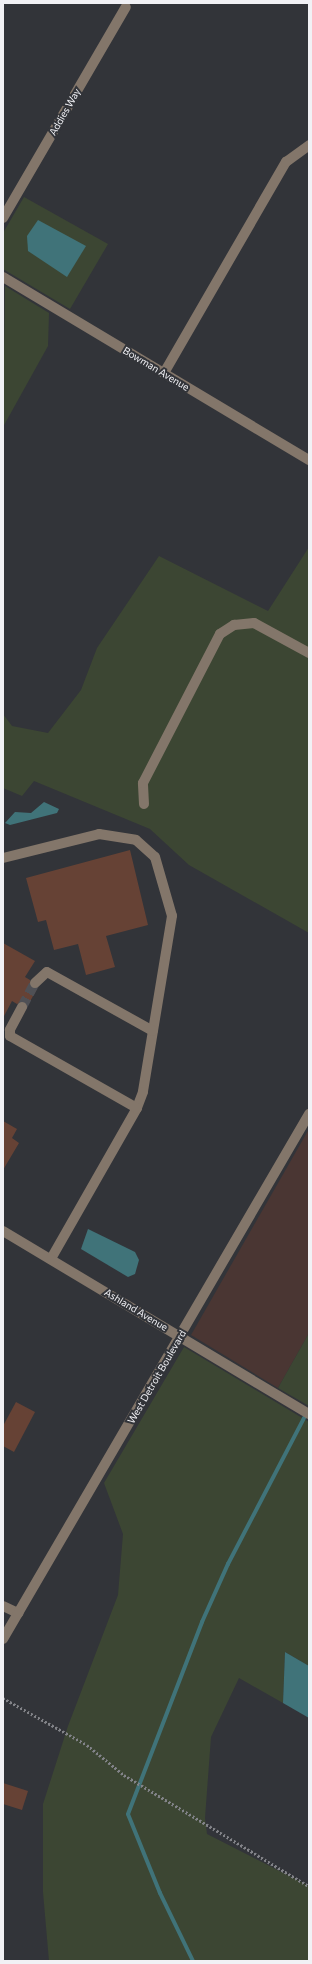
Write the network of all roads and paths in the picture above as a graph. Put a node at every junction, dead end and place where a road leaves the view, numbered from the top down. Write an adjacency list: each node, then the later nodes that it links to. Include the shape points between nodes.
1 (126, 7): 3 (street, Addies Way)
2 (309, 145): 5 (street, via 286,162)
3 (3, 218)
4 (3, 277): 5 (street, Bowman Avenue)
5 (164, 374): 6 (street, Bowman Avenue)
6 (309, 460)
7 (309, 653): 8 (street, via 254,623 234,625 220,634 143,783)
8 (144, 804)
9 (3, 858): 12 (street, via 99,834 122,836 147,847 155,857 172,916)
10 (35, 983): 12 (street, via 47,972)
11 (22, 1007): 13 (street, via 10,1030 10,1036)
12 (153, 1031): 13 (street)
13 (137, 1108): 16 (street)
14 (309, 1114): 17 (street, West Detroit Boulevard)
15 (3, 1231): 16 (street, Ashland Avenue)
16 (50, 1259): 17 (street, Ashland Avenue)
17 (181, 1337): 18 (street, Ashland Avenue); 20 (street, West Detroit Boulevard)
18 (306, 1412)
19 (3, 1606): 20 (street)
20 (18, 1613): 21 (street, West Detroit Boulevard)
21 (3, 1639)
22 (3, 1698): 23 (path, via 83,1742 124,1775)
23 (309, 1886)

